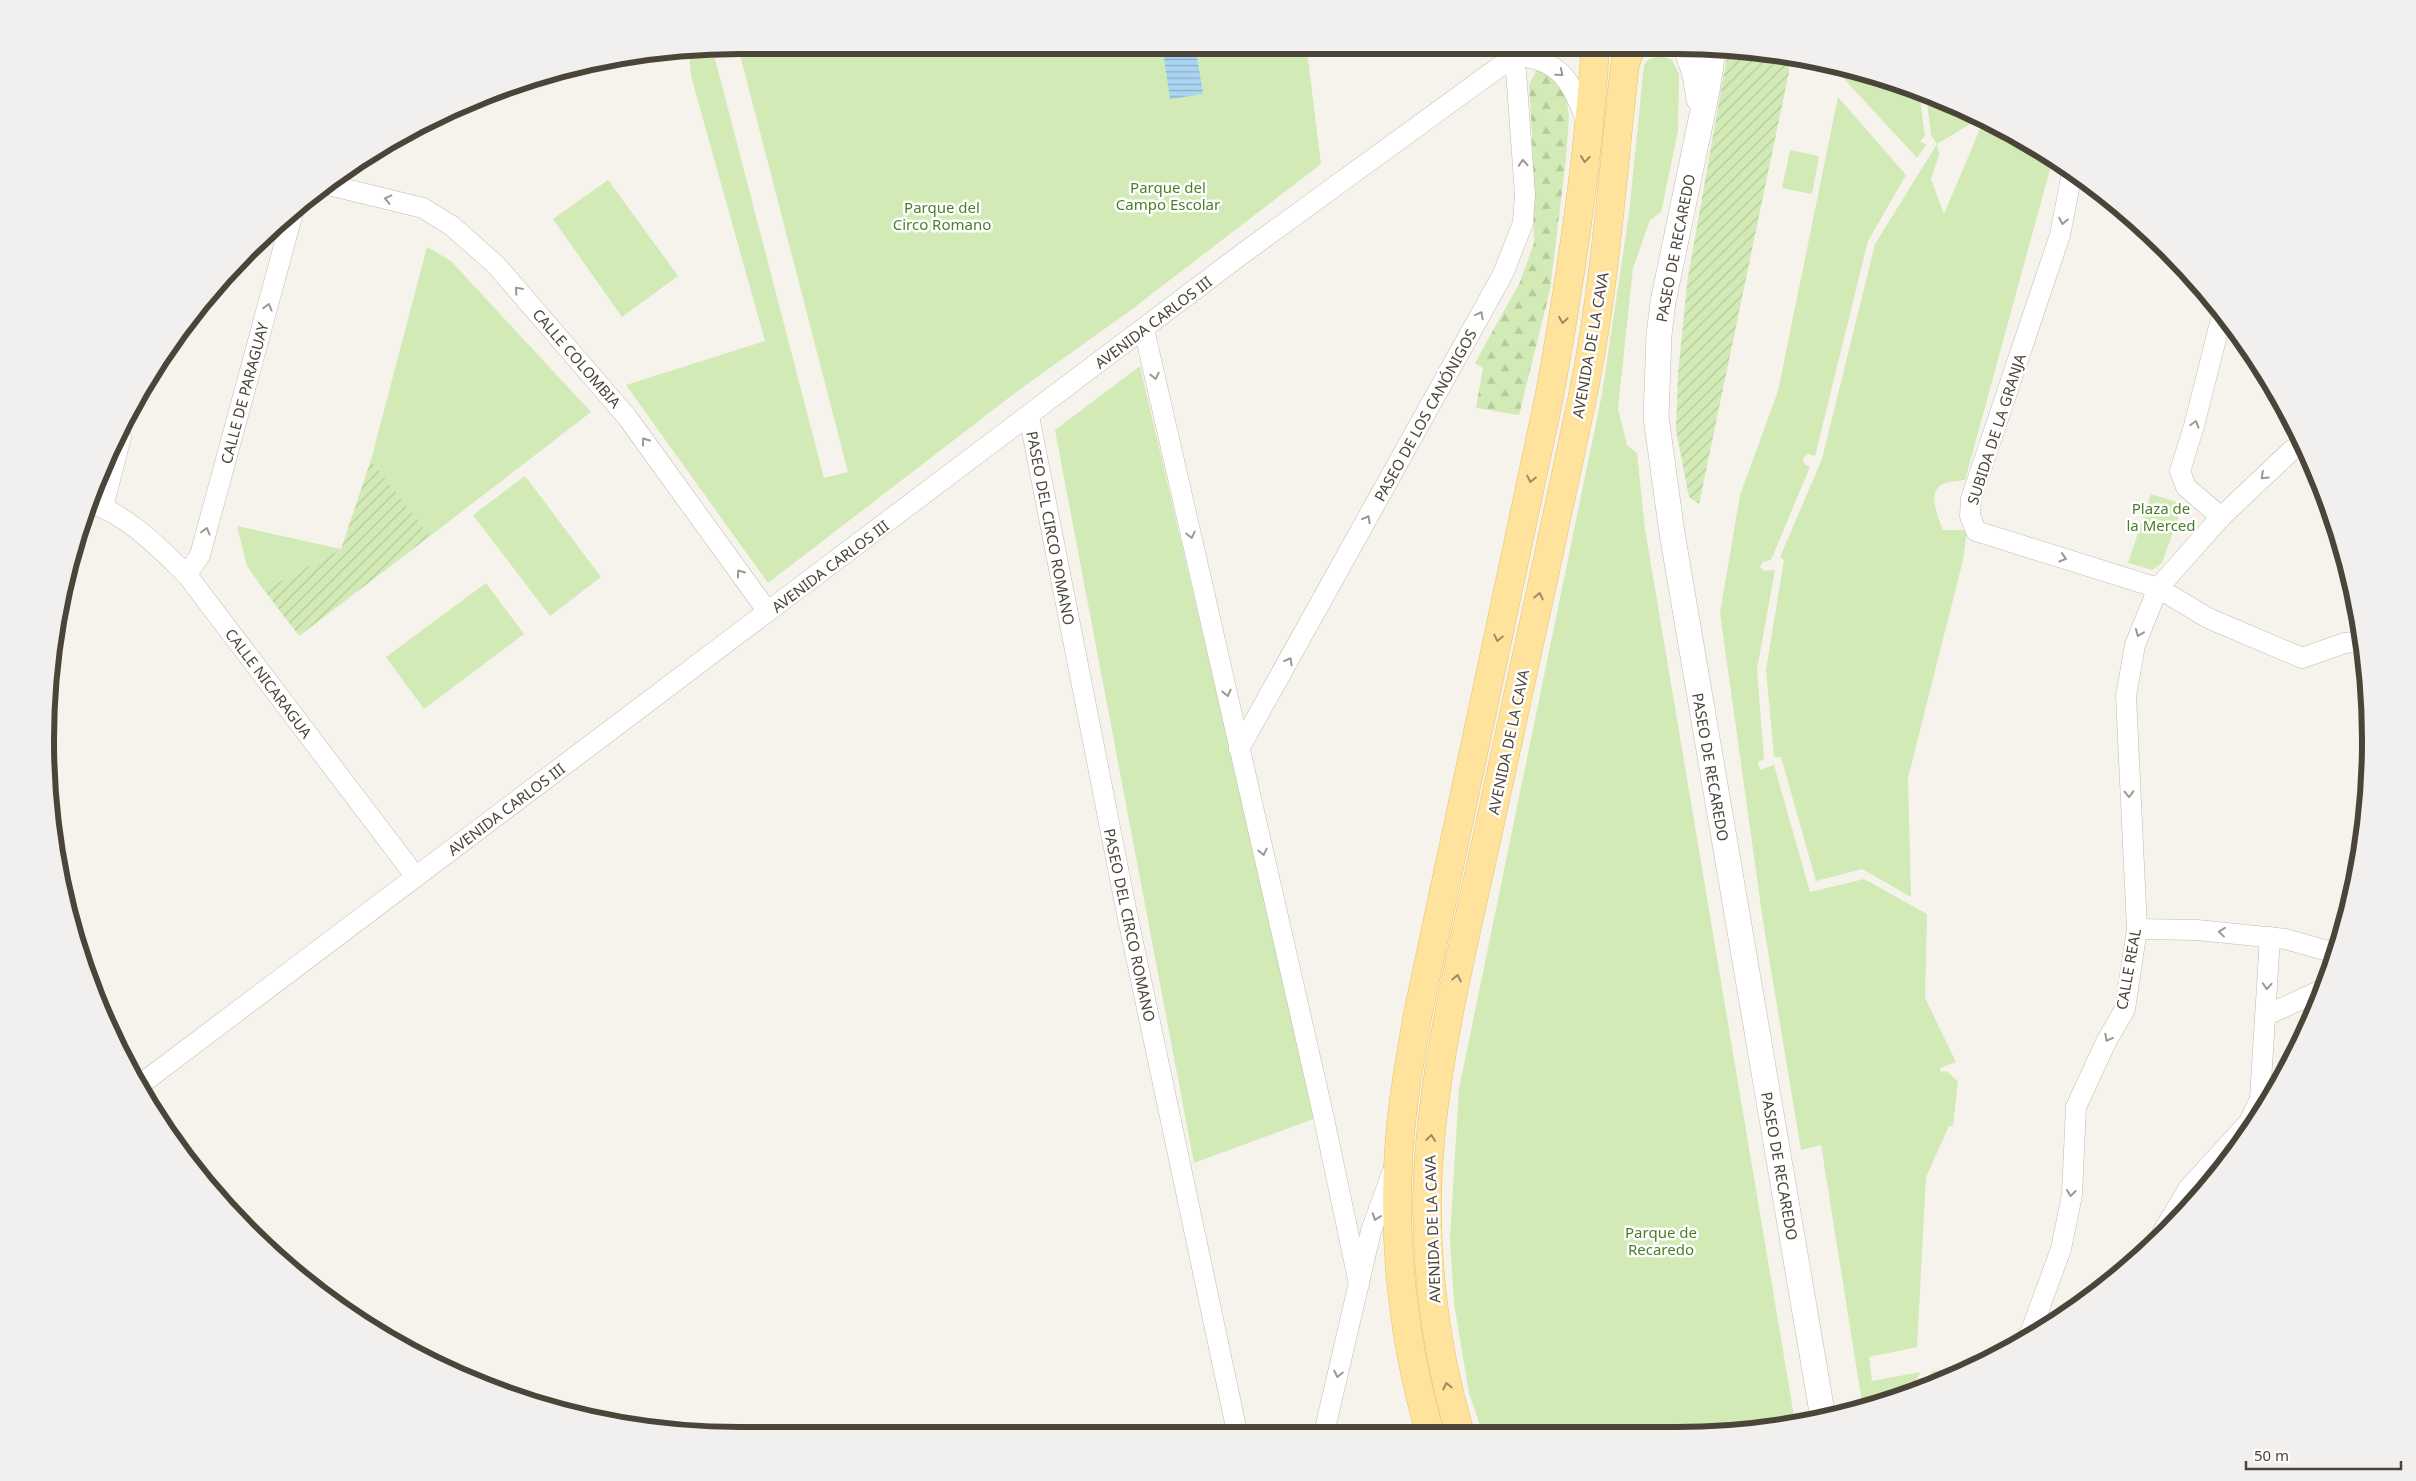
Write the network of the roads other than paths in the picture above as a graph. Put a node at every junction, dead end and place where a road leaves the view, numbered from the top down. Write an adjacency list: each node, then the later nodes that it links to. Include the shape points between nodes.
1 (1595, 54): 5 (main road, AVENIDA DE LA CAVA)
2 (1693, 54): 33 (street, PASEO DE RECAREDO, via 1701,114 1662,302 1656,417 1684,607)
3 (1631, 55): 37 (main road, AVENIDA DE LA CAVA, one-way to 3, via 1434,1316 1428,1201 1437,1084 1455,984 1582,398 1602,277)
4 (1515, 56): 5 (street, one-way to 5, via 1533,57 1560,72 1570,82); 10 (street, AVENIDA CARLOS III, via 1330,189); 19 (street, PASEO DE LOS CANÓNIGOS, one-way to 4, via 1504,274 1517,243 1523,223 1525,194)
5 (1589, 125): 29 (main road, AVENIDA DE LA CAVA, one-way to 29, via 1566,302 1549,398 1418,1013)
6 (2071, 179): 16 (street, SUBIDA DE LA GRANJA, one-way to 16, via 2060,235 1971,499 1970,516 1976,531)
7 (335, 186): 17 (street, CALLE COLOMBIA, one-way to 7, via 627,416 496,265 452,226 423,208)
8 (290, 222): 15 (street, CALLE DE PARAGUAY, one-way to 8, via 200,555)
9 (2220, 322): 14 (street, one-way to 9, via 2186,487 2180,471)
10 (1144, 329): 11 (street, AVENIDA CARLOS III); 19 (street, one-way to 19)
11 (1030, 416): 17 (street, AVENIDA CARLOS III); 34 (street, PASEO DEL CIRCO ROMANO, via 1125,904)
12 (2296, 448): 14 (street, one-way to 14)
13 (96, 504): 15 (street, CALLE NICARAGUA, via 144,533)
14 (2221, 517): 16 (street)
15 (187, 575): 20 (street, CALLE NICARAGUA)
16 (2158, 588): 18 (street, via 2208,618 2302,658); 21 (street, CALLE REAL, one-way to 21, via 2135,645 2126,696)
17 (768, 612): 20 (street, AVENIDA CARLOS III)
18 (2355, 642)
19 (1239, 749): 31 (street, one-way to 31)
20 (416, 877): 26 (street, AVENIDA CARLOS III)
21 (2137, 929): 22 (street, one-way to 21, via 2197,930); 32 (street, CALLE REAL, one-way to 32, via 2125,1009 2076,1107 2072,1195 2061,1249)
22 (2270, 937): 23 (street); 25 (street, one-way to 25)
23 (2329, 951)
24 (2314, 993): 25 (street)
25 (2265, 1016): 27 (street, via 2260,1099)
26 (145, 1081)
27 (2257, 1106)
28 (2239, 1133): 30 (street, via 2188,1189)
29 (1399, 1154): 31 (street, one-way to 31, via 1371,1231); 36 (main road, AVENIDA DE LA CAVA, via 1397,1222 1402,1282 1411,1352)
30 (2176, 1210)
31 (1359, 1284): 35 (street, one-way to 35)
32 (2032, 1327)
33 (1822, 1411)
34 (1236, 1427)
35 (1325, 1427)
36 (1429, 1427)
37 (1458, 1427)

